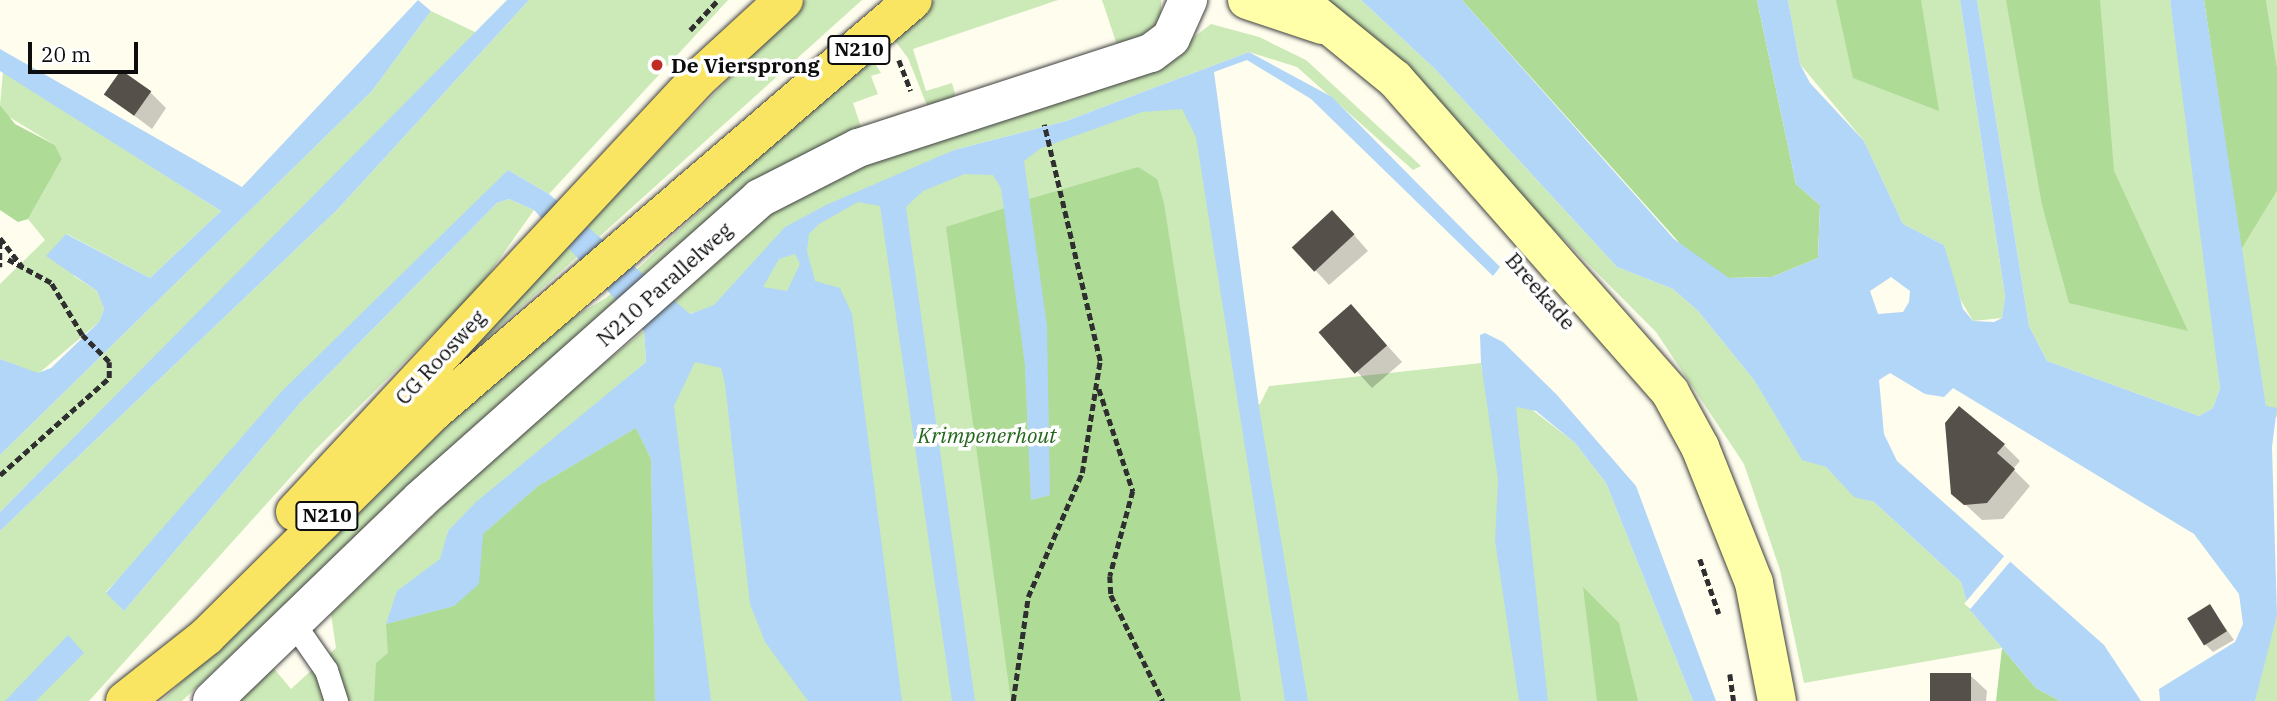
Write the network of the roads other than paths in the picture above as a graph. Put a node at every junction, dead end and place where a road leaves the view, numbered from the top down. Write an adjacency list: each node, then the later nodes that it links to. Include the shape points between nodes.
1 (879, 0): 8 (main road, CG Roosweg / N210, via 834,42)
2 (913, 0): 8 (main road, CG Roosweg / N210, via 850,57)
3 (1188, 0): 9 (street, N210 Parallelweg, via 1171,38 1151,53 813,166 760,198 420,500)
4 (1247, 0): 7 (main road, Breekade)
5 (1298, 0): 7 (main road, Breekade)
6 (773, 5): 10 (main road, CG Roosweg / N210, via 177,631)
7 (1329, 27): 13 (main road, Breekade, via 1404,89 1670,392 1700,447 1754,583)
8 (799, 92): 10 (main road, CG Roosweg / N210, via 606,268 431,414 207,636)
9 (294, 624): 11 (street, N210 Parallelweg); 12 (lane, via 326,670)
10 (122, 701)
11 (212, 701)
12 (337, 701)
13 (1777, 701)

